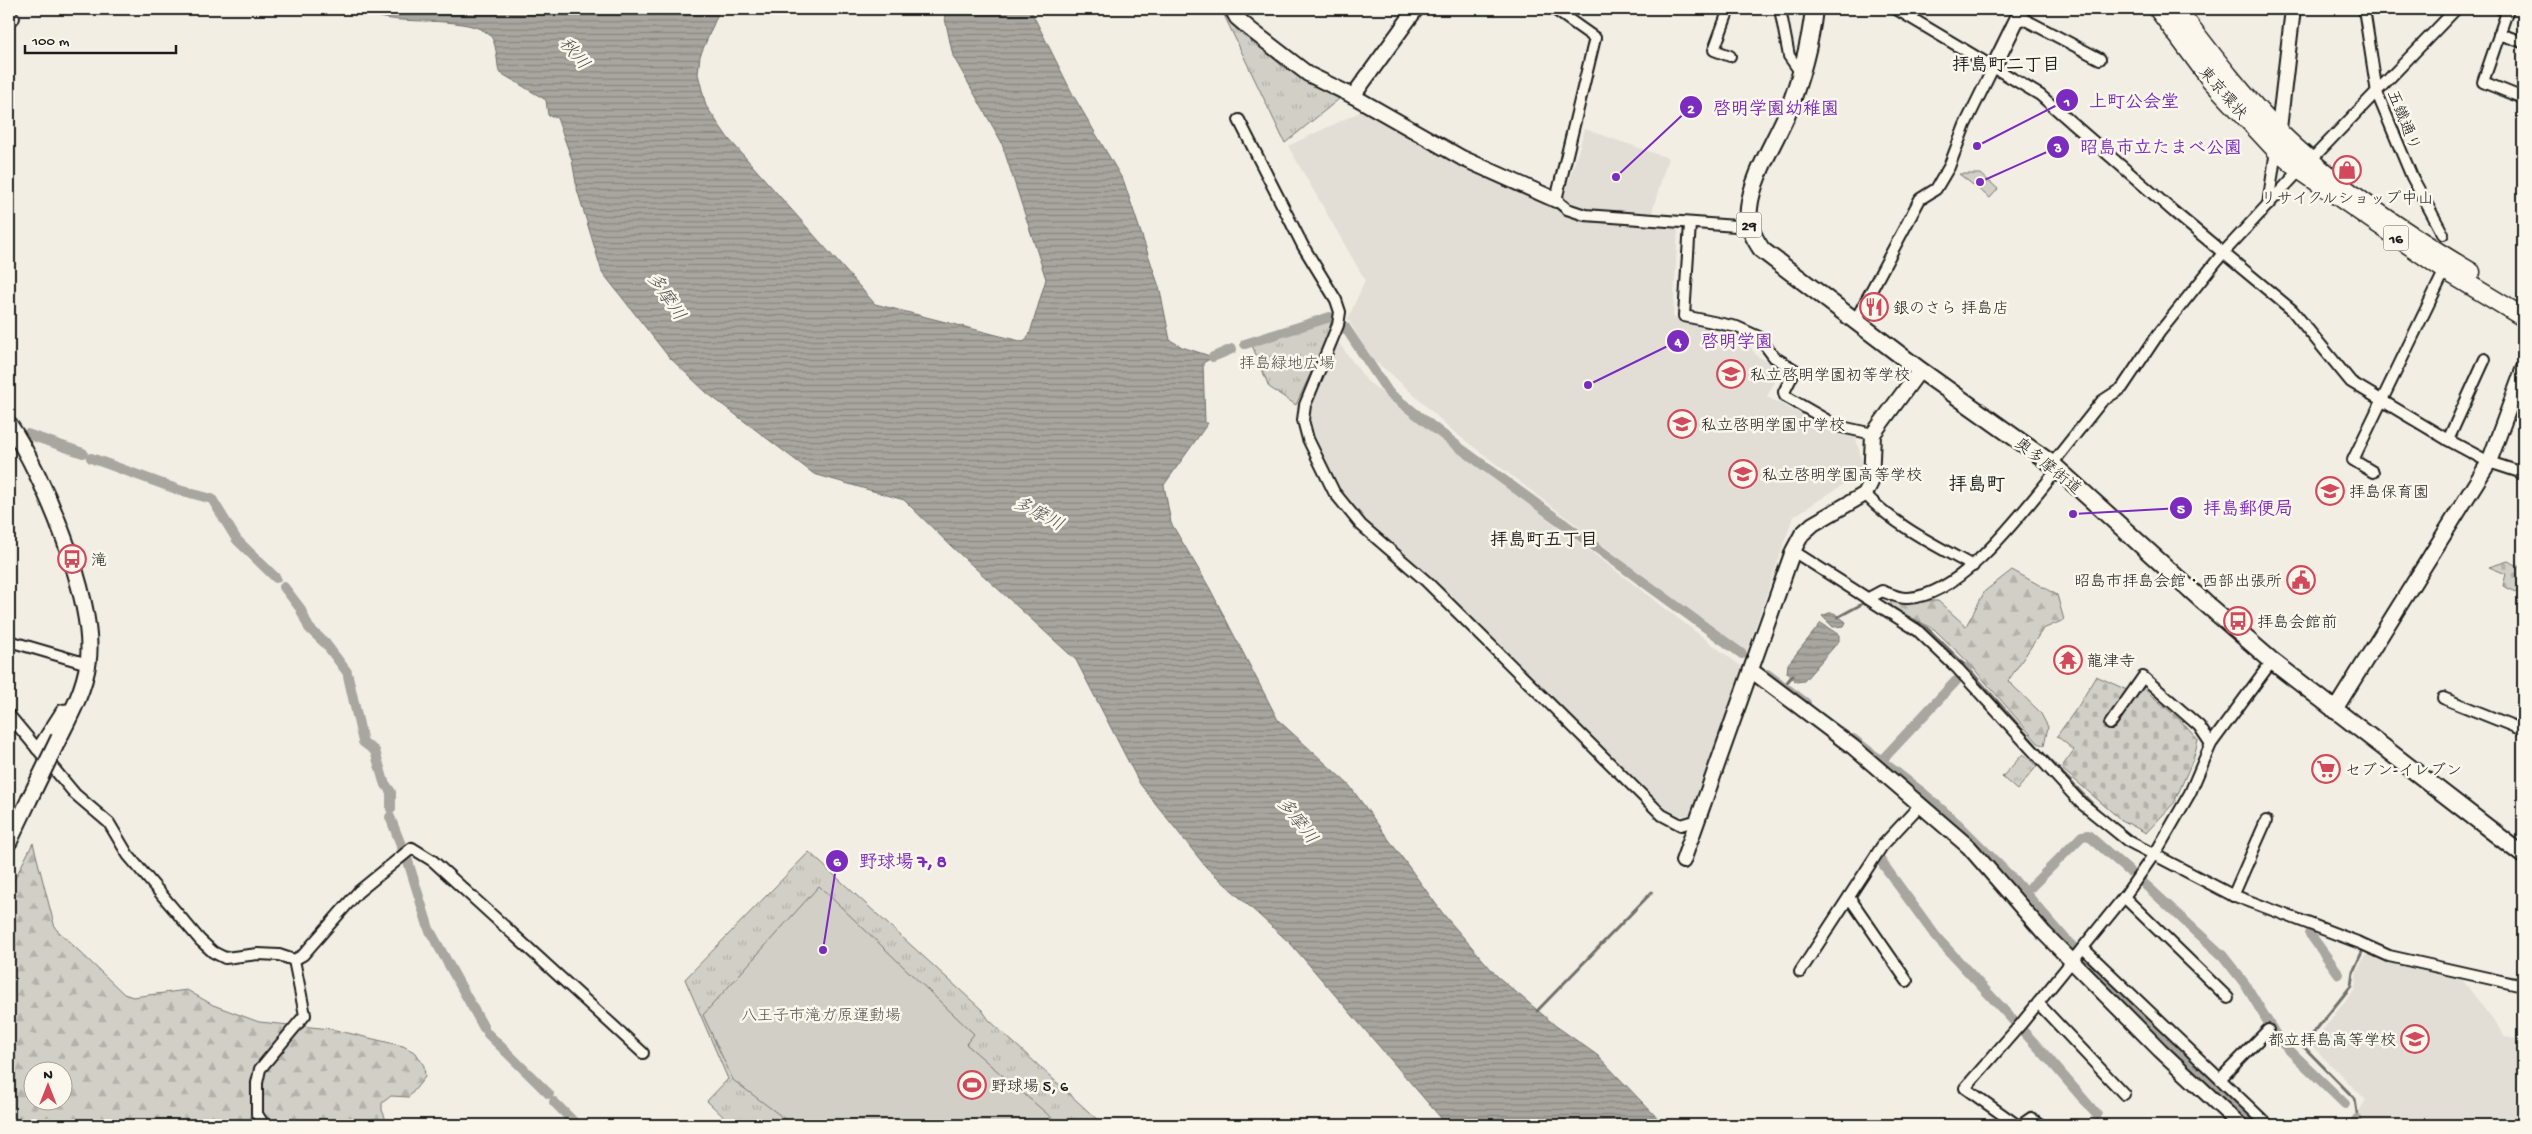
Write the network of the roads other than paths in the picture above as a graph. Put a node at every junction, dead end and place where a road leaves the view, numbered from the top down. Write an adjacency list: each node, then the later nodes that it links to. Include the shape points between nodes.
1 (1232, 9): 22 (street, via 1237,18 1299,67)
2 (1416, 9): 22 (street)
3 (1554, 9): 30 (street, via 1595,38)
4 (1729, 9): 17 (street, via 1714,50)
5 (1780, 9): 20 (street, via 1789,56)
6 (1814, 9): 20 (main road, 奥多摩街道 / 29)
7 (1896, 9): 19 (street)
8 (2158, 9): 26 (highway, 東京環状 / 16, via 2210,79)
9 (2177, 9): 25 (highway, 東京環状 / 16, via 2224,71)
10 (2293, 9): 25 (street)
11 (2364, 9): 21 (street, 五鐵通り)
12 (2501, 9): 15 (street, via 2507,12)
13 (2452, 11): 21 (street)
14 (2020, 13): 18 (street); 19 (street)
15 (2500, 34): 16 (street); 23 (street, via 2483,82)
16 (2523, 42)
17 (1730, 56)
18 (2100, 59)
19 (1994, 66): 35 (street, via 2040,95); 39 (street, via 1965,125 1950,167 1936,189 1920,199)
20 (1801, 73): 33 (main road, 奥多摩街道 / 29, via 1751,196)
21 (2377, 93): 27 (street); 29 (street, 五鐵通り)
22 (1354, 96): 30 (street, via 1462,158)
23 (2523, 98)
24 (1239, 120): 68 (street, via 1340,312 1338,325 1305,405 1303,420 1308,439 1334,492 1361,525 1426,580 1662,815 1681,825)
25 (2278, 132): 26 (street); 27 (highway, 東京環状 / 16)
26 (2276, 150): 27 (highway, 東京環状 / 16); 31 (street)
27 (2305, 165): 31 (street); 36 (highway, 東京環状 / 16); 37 (highway, 東京環状 / 16)
28 (2423, 174): 29 (street)
29 (2412, 177): 34 (street, 五鐵通り)
30 (1556, 200): 32 (street, via 1567,209 1585,215)
31 (2268, 206): 35 (street)
32 (1690, 224): 33 (street); 45 (street, via 1684,316 1737,327 1759,337 1774,357 1795,370 1785,396 1837,426)
33 (1750, 227): 39 (main road, 奥多摩街道 / 29, via 1762,250)
34 (2443, 234)
35 (2223, 253): 43 (street, via 2292,310 2351,382); 48 (street, via 2160,333 2122,388 2102,401)
36 (2444, 270): 38 (highway, 東京環状 / 16); 43 (street)
37 (2523, 303)
38 (2523, 317)
39 (1855, 321): 41 (main road, 奥多摩街道 / 29)
40 (2484, 359): 46 (street)
41 (1920, 370): 45 (street); 48 (main road, 奥多摩街道 / 29)
42 (2523, 370): 47 (street)
43 (2382, 402): 46 (street); 49 (street, via 2353,460)
44 (9, 424): 57 (main road, via 43,485 81,591 88,626)
45 (1873, 434): 51 (street, via 1871,482)
46 (2448, 440): 47 (street)
47 (2489, 462): 50 (street); 61 (street)
48 (2055, 466): 53 (street); 56 (main road, 奥多摩街道 / 29)
49 (2372, 472)
50 (2523, 473)
51 (1865, 494): 52 (street, via 1813,524 1802,534); 53 (street, via 1901,525)
52 (1793, 551): 54 (street); 58 (street)
53 (1973, 566): 54 (street, via 1946,586 1922,596 1906,598 1882,591)
54 (1868, 599): 71 (street, via 1917,630 1958,669 2081,804 2128,841)
55 (9, 641): 57 (street)
56 (2272, 661): 61 (main road, 奥多摩街道 / 29); 65 (street)
57 (88, 664): 60 (main road)
58 (1752, 671): 67 (street, via 1853,747); 68 (street)
59 (2443, 698): 64 (street)
60 (73, 709): 66 (street, via 62,710); 70 (main road, bridge)
61 (2334, 711): 72 (main road, 奥多摩街道 / 29)
62 (9, 715): 66 (street)
63 (2110, 724): 65 (street, via 2143,677 2199,726)
64 (2523, 730)
65 (2210, 744): 71 (street, via 2190,793)
66 (37, 749): 79 (street, via 75,794 109,823 128,855 213,952 225,958 258,954)
67 (1921, 804): 75 (street, via 1882,846); 78 (street, via 1970,847 2044,932)
68 (1698, 820): 73 (street)
69 (2266, 821): 74 (street)
70 (9, 842)
71 (2156, 851): 74 (street); 76 (street)
72 (2523, 855)
73 (1683, 861)
74 (2233, 896): 82 (street, via 2388,956)
75 (1849, 897): 80 (street); 81 (street)
76 (2124, 897): 77 (street); 83 (street)
77 (2083, 948): 78 (street); 87 (street)
78 (2074, 958): 84 (street); 93 (street, via 2160,1050)
79 (294, 960): 86 (street, via 303,955 358,892 412,848 433,860); 89 (street, via 305,1015 260,1069 258,1114)
80 (1800, 972)
81 (1907, 981)
82 (2523, 986)
83 (2228, 998)
84 (2038, 1003): 88 (street); 90 (street, via 1965,1088)
85 (2268, 1030): 87 (street)
86 (643, 1053)
87 (2220, 1079): 94 (street)
88 (2124, 1094)
89 (264, 1125)
90 (2016, 1125)
91 (2021, 1125): 92 (street, via 2031,1118)
92 (2041, 1125)
93 (2240, 1125)
94 (2268, 1125)

